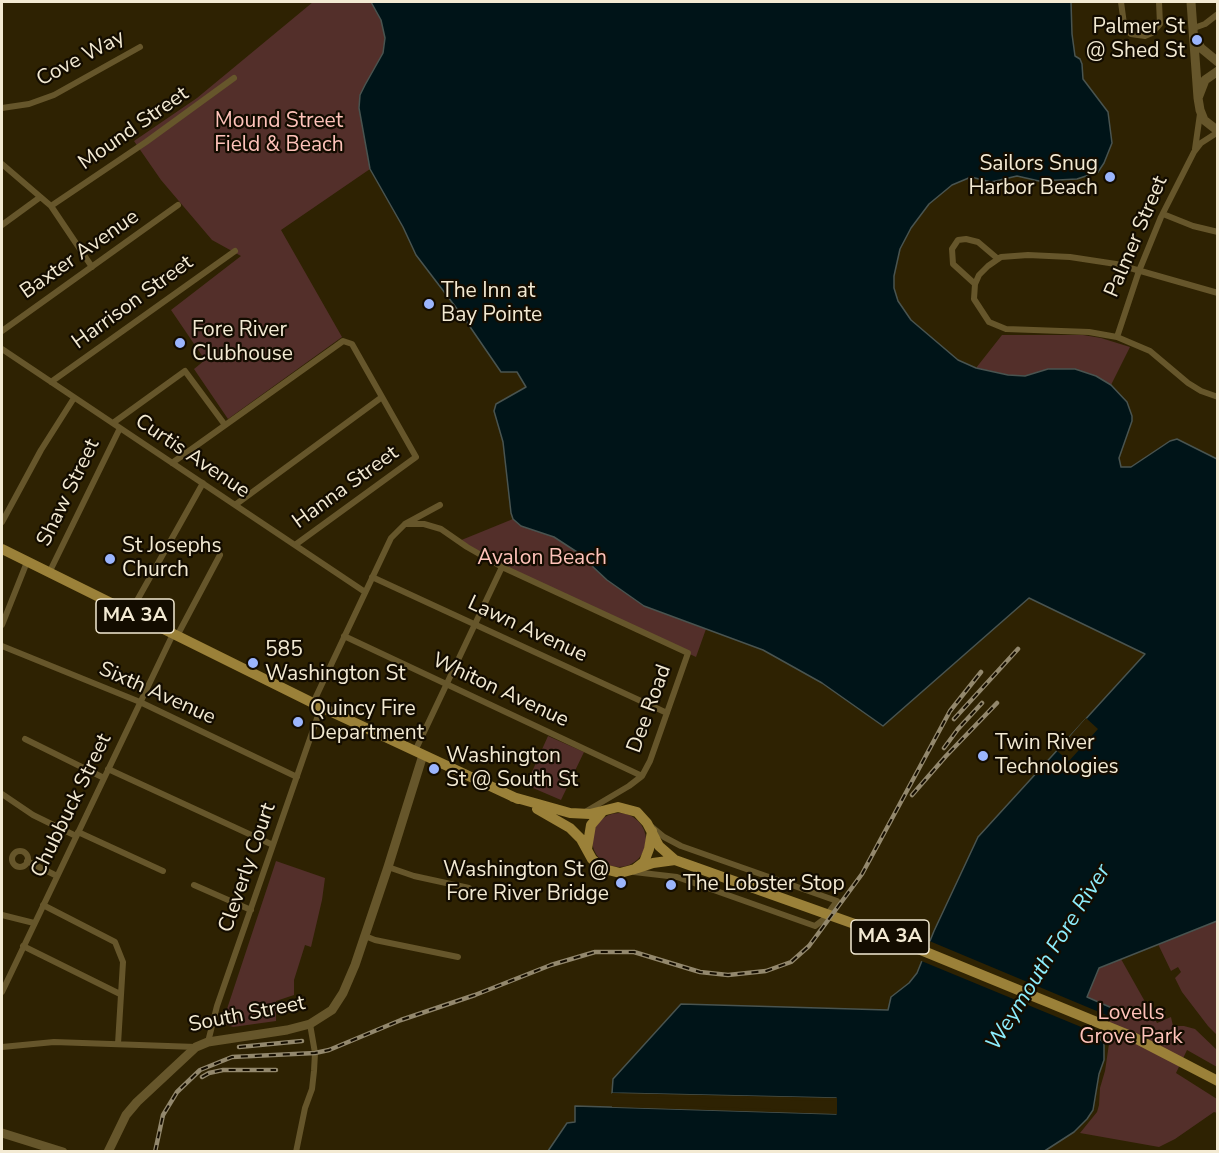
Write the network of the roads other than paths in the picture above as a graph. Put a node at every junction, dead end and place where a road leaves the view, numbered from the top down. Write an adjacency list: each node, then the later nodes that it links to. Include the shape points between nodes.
1 (1121, 2): 2 (street, via 1126,30 1136,36 1152,33 1160,24)
2 (1159, 2)
3 (1191, 2): 5 (main road)
4 (1218, 14): 5 (street)
5 (1194, 28): 7 (main road, via 1201,48); 10 (main road)
6 (140, 46): 11 (street, Cove Way, via 54,95)
7 (1218, 62)
8 (1218, 71): 10 (main road, via 1205,80)
9 (234, 78): 18 (street, Mound Street)
10 (1198, 98): 12 (main road)
11 (2, 108)
12 (1200, 111): 13 (main road); 14 (street, Palmer Street)
13 (1218, 132): 14 (street, Palmer Street)
14 (1194, 152): 19 (street, Palmer Street)
15 (2, 164): 16 (street)
16 (39, 198): 18 (street); 20 (street)
17 (178, 205): 24 (street, Baxter Avenue)
18 (51, 206): 24 (street)
19 (1163, 214): 21 (street); 25 (street, Palmer Street)
20 (2, 225)
21 (1218, 232)
22 (235, 251): 31 (street, Harrison Street)
23 (998, 260): 25 (street, via 1028,255 1070,257); 26 (street, via 978,275); 26 (street, via 978,242 958,240 952,249 953,264)
24 (92, 267): 28 (street, Baxter Avenue)
25 (1139, 271): 27 (street); 29 (street, Palmer Street)
26 (975, 284): 29 (street, via 974,299 982,314 989,322 1006,329)
27 (1218, 292)
28 (2, 331)
29 (1117, 337): 33 (street, via 1150,351 1188,383)
30 (2, 349): 31 (street, Curtis Avenue)
31 (51, 382): 34 (street, Curtis Avenue)
32 (382, 397): 36 (street, via 356,347 348,341); 40 (street); 44 (street, Hanna Street, via 416,457)
33 (1218, 397)
34 (74, 398): 35 (street, Curtis Avenue); 42 (street)
35 (113, 423): 36 (street, via 185,371); 37 (street, Curtis Avenue)
36 (225, 425): 38 (street)
37 (120, 428): 38 (street, Curtis Avenue); 49 (street, Shaw Street)
38 (172, 463): 39 (street, Curtis Avenue)
39 (203, 483): 40 (street, Curtis Avenue); 52 (street)
40 (235, 505): 44 (street, Curtis Avenue)
41 (440, 505): 43 (street)
42 (2, 522)
43 (405, 525): 48 (street, via 424,524 441,529); 50 (street, Cleverly Court, via 391,538)
44 (295, 545): 51 (street, Curtis Avenue)
45 (2, 549): 47 (main road, MA 3A)
46 (220, 555): 55 (street, Chubbuck Street)
47 (27, 562): 49 (main road, MA 3A); 54 (street)
48 (502, 567): 53 (street); 61 (street, Dee Road, via 688,653)
49 (49, 573): 52 (main road, MA 3A)
50 (372, 577): 51 (street, Cleverly Court); 53 (street, Lawn Avenue)
51 (365, 592): 56 (street, Cleverly Court)
52 (130, 613): 55 (main road, MA 3A)
53 (475, 624): 58 (street); 61 (street, Lawn Avenue)
54 (2, 625)
55 (175, 635): 59 (street, Chubbuck Street); 60 (main road, MA 3A)
56 (344, 636): 58 (street, Whiton Avenue); 60 (street, Cleverly Court)
57 (2, 646): 59 (street, Sixth Avenue)
58 (446, 684): 63 (street); 65 (street, Whiton Avenue)
59 (140, 702): 64 (street, Chubbuck Street); 66 (street, Sixth Avenue)
60 (317, 705): 63 (main road, MA 3A); 66 (street, Cleverly Court)
61 (667, 713): 65 (street, Dee Road)
62 (25, 739): 67 (street)
63 (419, 753): 69 (main road, MA 3A); 78 (main road, South Street)
64 (108, 769): 67 (street, Chubbuck Street); 74 (street)
65 (642, 776): 71 (street, Dee Road)
66 (297, 777): 74 (street, Cleverly Court)
67 (104, 778): 73 (street, Chubbuck Street)
68 (2, 794): 73 (street, via 33,815)
69 (513, 797): 71 (main road, MA 3A); 75 (main road, MA 3A, via 570,828)
70 (604, 810): 71 (main road, MA 3A); 72 (main road, MA 3A, via 628,809); 75 (main road, via 591,825)
71 (581, 814)
72 (650, 827): 76 (main road, MA 3A, via 659,846); 80 (main road, via 647,856); 80 (street, via 681,846 837,901 815,926 677,877)
73 (77, 834): 79 (street); 81 (street, Chubbuck Street)
74 (273, 845): 85 (street, Cleverly Court)
75 (587, 849): 80 (main road, MA 3A, via 608,870)
76 (675, 860): 80 (main road, MA 3A); 98 (main road, MA 3A, via 886,935 1133,1037)
77 (27, 861): 81 (street)
78 (388, 867): 83 (street); 88 (main road, South Street)
79 (163, 871)
80 (632, 871)
81 (57, 876): 84 (street, Chubbuck Street)
82 (194, 885): 85 (street)
83 (470, 888)
84 (43, 905): 87 (street, Chubbuck Street); 92 (street, via 115,942 123,962)
85 (251, 910): 94 (street, Cleverly Court)
86 (2, 915): 87 (street)
87 (34, 923): 89 (street, Chubbuck Street)
88 (365, 936): 90 (street); 93 (main road, South Street, via 343,993 332,1010)
89 (23, 946): 91 (street, Chubbuck Street); 92 (street)
90 (458, 957)
91 (2, 991)
92 (120, 994): 95 (street)
93 (310, 1024): 94 (main road, South Street); 102 (street, via 314,1071)
94 (208, 1042): 97 (main road, South Street)
95 (118, 1044): 96 (street, South Street, via 54,1042); 97 (street, South Street)
96 (2, 1047)
97 (196, 1047): 101 (main road, via 126,1115)
98 (1218, 1081)
99 (2, 1133): 100 (main road)
100 (63, 1152)
101 (108, 1152)
102 (296, 1152)

